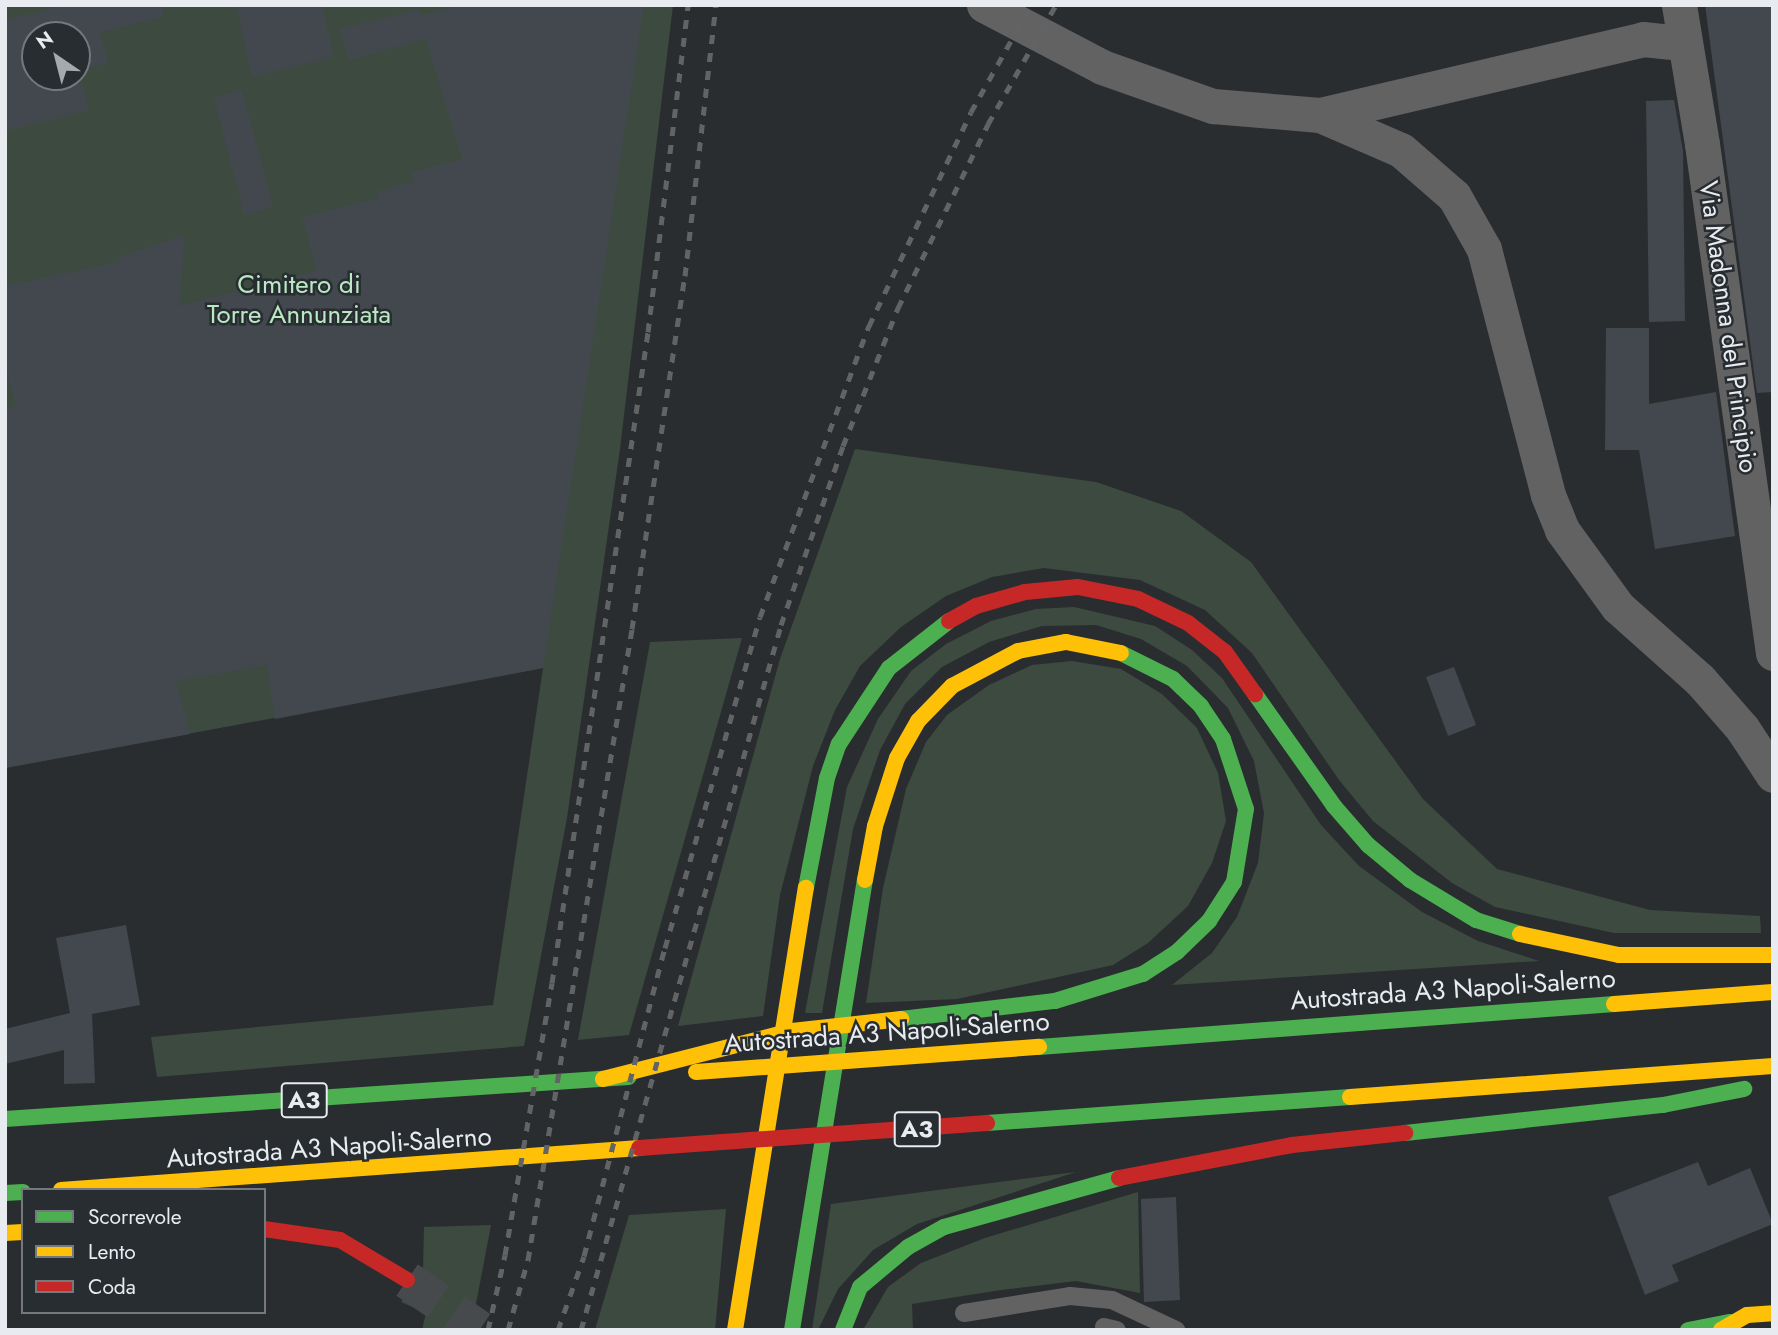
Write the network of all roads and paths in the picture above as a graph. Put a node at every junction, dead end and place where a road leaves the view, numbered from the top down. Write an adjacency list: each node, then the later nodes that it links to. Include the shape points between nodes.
1 (984, 5): 4 (street, via 1102,66 1213,106)
2 (1679, 5): 3 (street, Via Madonna del Principio)
3 (1682, 43): 4 (street, via 1643,39); 5 (street, Via Madonna del Principio, via 1702,144)
4 (1320, 114): 6 (street, via 1401,150 1454,196 1484,248 1548,495 1562,530 1618,607 1700,680 1742,728)
5 (1773, 653)
6 (1773, 775)
7 (1773, 954): 18 (highway, via 1619,955 1545,942 1476,920 1410,880 1368,845 1334,806 1225,652 1188,623 1138,599 1078,587 1025,592 976,606 933,630 889,668 839,744 827,778 790,968)
8 (1773, 992): 10 (highway, Autostrada A3 Napoli-Salerno / A3)
9 (1773, 1066): 13 (highway, Autostrada A3 Napoli-Salerno / A3)
10 (603, 1079): 12 (highway, Autostrada A3 Napoli-Salerno / A3); 19 (highway, via 792,1031 1055,1001 1143,974 1177,952 1209,921 1234,882 1245,809 1223,739 1201,706 1173,679 1133,655 1066,642 1018,652 981,668 952,686 918,721 897,758 875,826 851,960 805,1231)
11 (1773, 1083): 20 (highway, via 1664,1105 1292,1145 1129,1176 1021,1203 944,1227 908,1247 860,1287)
12 (5, 1119)
13 (89, 1188)
14 (266, 1229): 15 (highway, via 288,1228 340,1240)
15 (407, 1280)
16 (964, 1313): 21 (lane, via 1070,1296 1112,1300)
17 (1749, 1315): 22 (highway)
18 (735, 1330)
19 (792, 1330)
20 (843, 1330)
21 (1176, 1330)
22 (1688, 1330)

